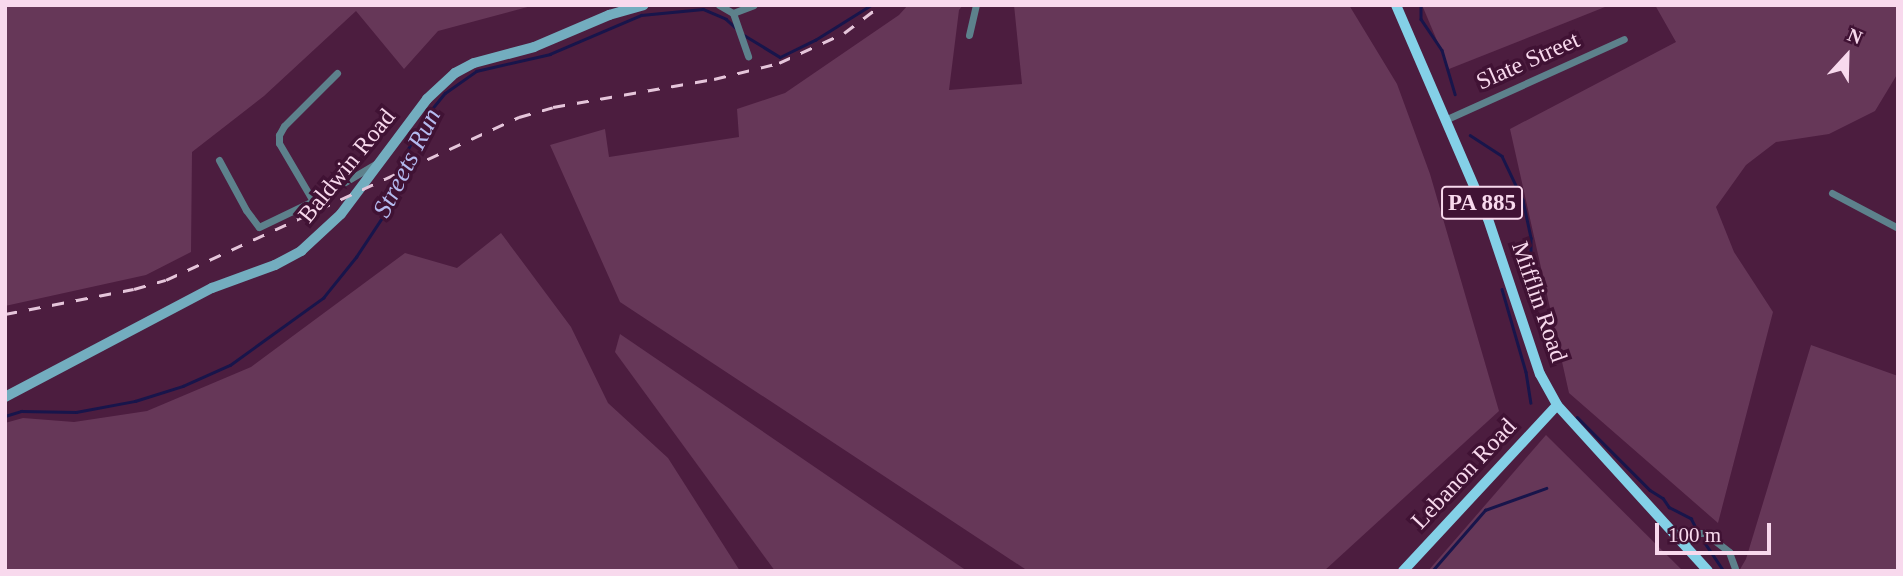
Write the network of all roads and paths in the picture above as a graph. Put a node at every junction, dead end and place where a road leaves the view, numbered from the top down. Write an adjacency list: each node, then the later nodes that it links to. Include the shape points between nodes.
1 (644, 5): 13 (main road, Baldwin Road, via 455,73 434,91)
2 (719, 5): 6 (street)
3 (754, 5): 6 (street)
4 (976, 5): 7 (street)
5 (1396, 5): 11 (main road, Mifflin Road / PA 885)
6 (733, 13): 9 (street)
7 (969, 35)
8 (1624, 39): 11 (street, Slate Street)
9 (748, 56)
10 (337, 73): 15 (street, via 279,135 279,143)
11 (1447, 118): 18 (main road, Mifflin Road / PA 885, via 1488,219 1540,374)
12 (219, 160): 15 (street, via 259,227)
13 (380, 161): 15 (street); 17 (main road, Baldwin Road, via 341,214 301,251 212,288)
14 (1832, 193): 16 (street)
15 (313, 201)
16 (1898, 228)
17 (5, 397)
18 (1557, 405): 19 (main road, Mifflin Road); 20 (main road, Lebanon Road)
19 (1685, 544): 21 (main road, Mifflin Road); 22 (street, via 1695,533 1705,533 1729,552)
20 (1403, 571)
21 (1708, 571)
22 (1737, 571)

